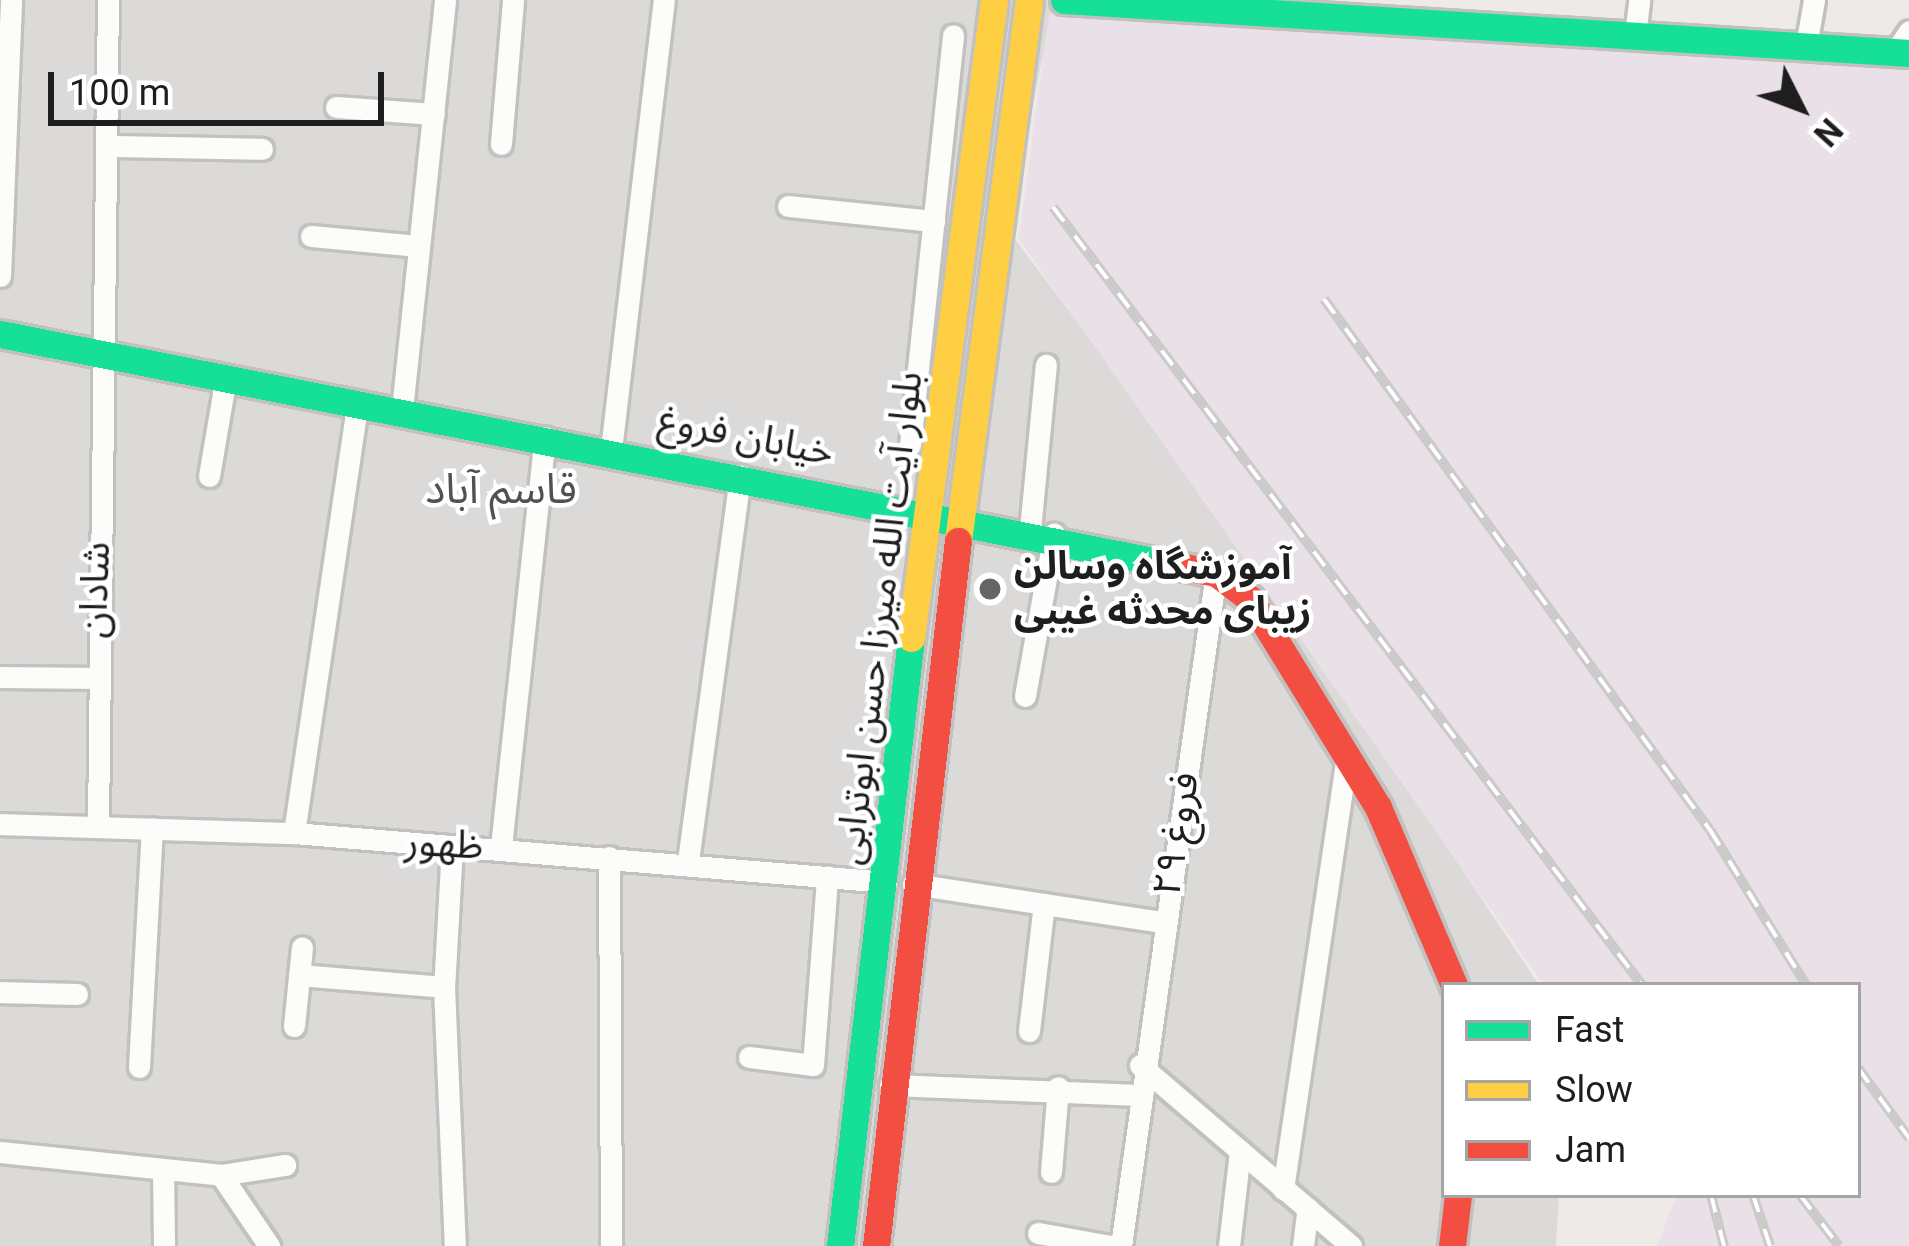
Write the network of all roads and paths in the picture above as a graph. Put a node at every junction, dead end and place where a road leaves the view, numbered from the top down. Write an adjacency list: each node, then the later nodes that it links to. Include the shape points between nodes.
1 (11, 0): 29 (street)
2 (108, 0): 23 (street, شادان)
3 (445, 0): 21 (street)
4 (513, 0): 22 (street)
5 (664, 0): 40 (street)
6 (994, 0): 19 (street, بلوار آیت الله میرزا حسن ابوترابی)
7 (1028, 0): 43 (street, بلوار آیت الله میرزا حسن ابوترابی)
8 (1064, 0): 11 (street)
9 (1639, 0): 15 (street)
10 (1814, 0): 16 (street)
11 (1209, 4): 12 (street)
12 (1329, 8): 13 (street)
13 (1409, 11): 15 (street)
14 (953, 35): 18 (street)
15 (1635, 35): 16 (street)
16 (1806, 46): 17 (street)
17 (1904, 46)
18 (947, 104): 19 (street); 26 (street)
19 (980, 106): 35 (street, بلوار آیت الله میرزا حسن ابوترابی)
20 (336, 107): 21 (street)
21 (434, 114): 28 (street)
22 (501, 144)
23 (111, 146): 24 (street); 31 (street, شادان)
24 (262, 149)
25 (788, 206): 26 (street)
26 (934, 221): 33 (street)
27 (311, 236): 28 (street)
28 (419, 246): 37 (street)
29 (0, 276)
30 (0, 334): 31 (street, خیابان فروغ)
31 (103, 354): 34 (street, خیابان فروغ); 47 (street, شادان)
32 (1046, 365): 44 (street)
33 (917, 375): 35 (street); 39 (street)
34 (226, 377): 36 (street, خیابان فروغ); 42 (street)
35 (949, 378): 43 (street, بلوار آیت الله میرزا حسن ابوترابی)
36 (358, 402): 37 (street, خیابان فروغ); 53 (street)
37 (402, 410): 38 (street, خیابان فروغ)
38 (545, 437): 40 (street, خیابان فروغ); 55 (street)
39 (910, 445)
40 (610, 450): 41 (street, خیابان فروغ)
41 (740, 475): 43 (street, خیابان فروغ); 57 (street)
42 (209, 476)
43 (947, 514): 44 (street, خیابان فروغ); 59 (street, بلوار آیت الله میرزا حسن ابوترابی)
44 (1042, 532): 45 (street, خیابان فروغ); 48 (street)
45 (1216, 573): 49 (street, خیابان فروغ, via 1250,599); 61 (street, فروغ ۲۹)
46 (0, 677): 47 (street)
47 (93, 677): 51 (street, شادان)
48 (1025, 696)
49 (1347, 754): 64 (street, خیابان فروغ); 82 (street)
50 (0, 824): 51 (street, ظهور)
51 (98, 826): 52 (street, ظهور)
52 (152, 828): 53 (street, ظهور); 72 (street)
53 (294, 832): 54 (street, ظهور)
54 (452, 846): 55 (street, ظهور); 65 (street)
55 (501, 847): 56 (street, ظهور)
56 (609, 856): 57 (street, ظهور); 89 (street)
57 (688, 861): 58 (street, ظهور)
58 (827, 877): 59 (street, ظهور); 70 (street, via 813,1065)
59 (900, 883): 60 (street, ظهور); 73 (street, بلوار آیت الله میرزا حسن ابوترابی); 90 (street, بلوار آیت الله میرزا حسن ابوترابی, via 849,1114)
60 (1044, 904): 61 (street, ظهور); 69 (street)
61 (1162, 922): 71 (street, فروغ ۲۹)
62 (302, 947): 63 (street)
63 (299, 974): 65 (street); 68 (street)
64 (1453, 982)
65 (444, 987): 88 (street)
66 (0, 992): 67 (street)
67 (77, 994)
68 (294, 1026)
69 (1029, 1031)
70 (749, 1057)
71 (1140, 1065): 75 (street, فروغ ۲۹); 77 (street)
72 (139, 1067)
73 (890, 1085): 74 (street); 91 (street, بلوار آیت الله میرزا حسن ابوترابی)
74 (1058, 1087): 75 (street); 80 (street)
75 (1136, 1095): 93 (street, فروغ ۲۹)
76 (0, 1151): 79 (street)
77 (1240, 1151): 82 (street); 94 (street)
78 (285, 1165): 81 (street)
79 (163, 1170): 81 (street); 86 (street)
80 (1051, 1172)
81 (220, 1175): 87 (street)
82 (1283, 1189): 84 (street)
83 (1458, 1198): 97 (street)
84 (1308, 1208): 95 (street); 96 (street)
85 (1038, 1233): 92 (street)
86 (164, 1246)
87 (269, 1246)
88 (455, 1246)
89 (611, 1246)
90 (840, 1246)
91 (876, 1246)
92 (1110, 1246)
93 (1121, 1246)
94 (1229, 1246)
95 (1303, 1246)
96 (1351, 1246)
97 (1452, 1246)

